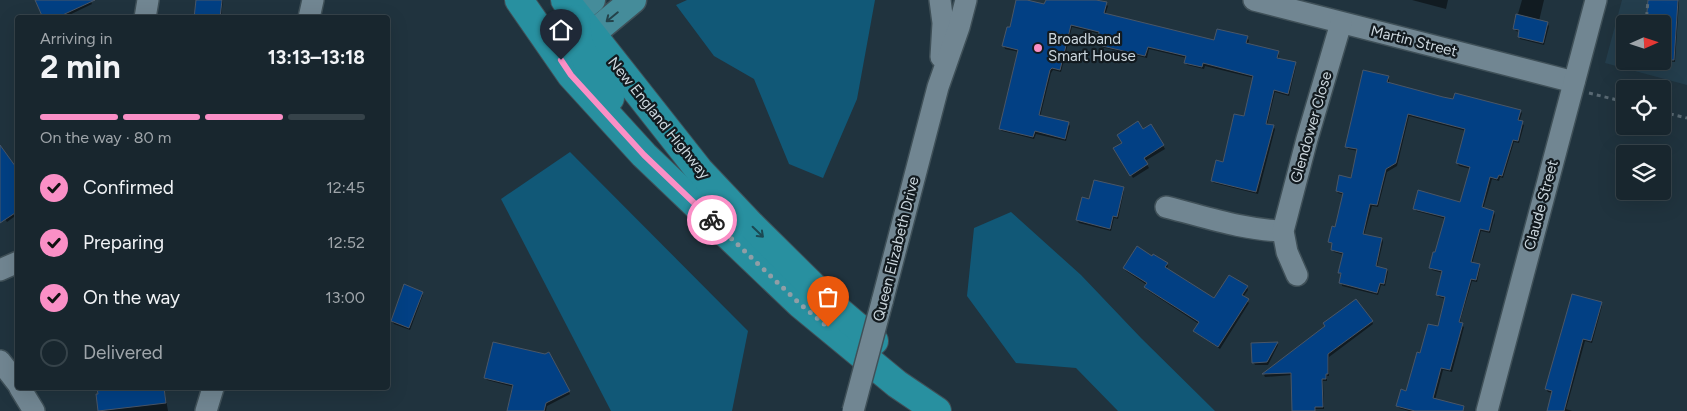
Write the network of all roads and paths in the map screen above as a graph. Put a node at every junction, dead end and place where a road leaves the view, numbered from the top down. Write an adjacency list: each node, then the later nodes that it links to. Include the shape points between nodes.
1 (148, 0): 11 (street)
2 (313, 0): 12 (street)
3 (519, 0): 21 (highway, New England Highway, via 571,75)
4 (541, 0): 13 (highway, via 563,22)
5 (633, 0): 13 (main road, one-way to 13)
6 (940, 0): 16 (street, Queen Elizabeth Drive, via 943,22)
7 (966, 0): 16 (street, Queen Elizabeth Drive)
8 (1254, 0): 15 (street, Martin Street)
9 (1596, 0): 17 (street, Claude Street)
10 (1648, 0): 14 (path)
11 (146, 15)
12 (310, 15)
13 (580, 15): 21 (highway, via 578,41 592,73 628,123); 35 (highway, New England Highway, one-way to 35, via 699,170 751,226 834,306)
14 (1647, 15)
15 (1341, 23): 17 (street, Martin Street); 23 (street, Glendower Close)
16 (938, 87): 33 (street, Queen Elizabeth Drive, bridge)
17 (1581, 87): 18 (path); 36 (street, Claude Street)
18 (1616, 99)
19 (1671, 114): 20 (path)
20 (1687, 118)
21 (644, 155): 34 (highway, New England Highway, via 800,304 897,384)
22 (1166, 207): 23 (street, via 1259,231)
23 (1284, 232): 26 (street, Glendower Close)
24 (15, 263): 25 (street)
25 (0, 270)
26 (1296, 275)
27 (0, 362): 28 (street)
28 (15, 380)
29 (21, 390): 31 (street)
30 (211, 390): 32 (street)
31 (34, 411)
32 (206, 411)
33 (853, 411)
34 (937, 411)
35 (960, 411)
36 (1486, 411)

